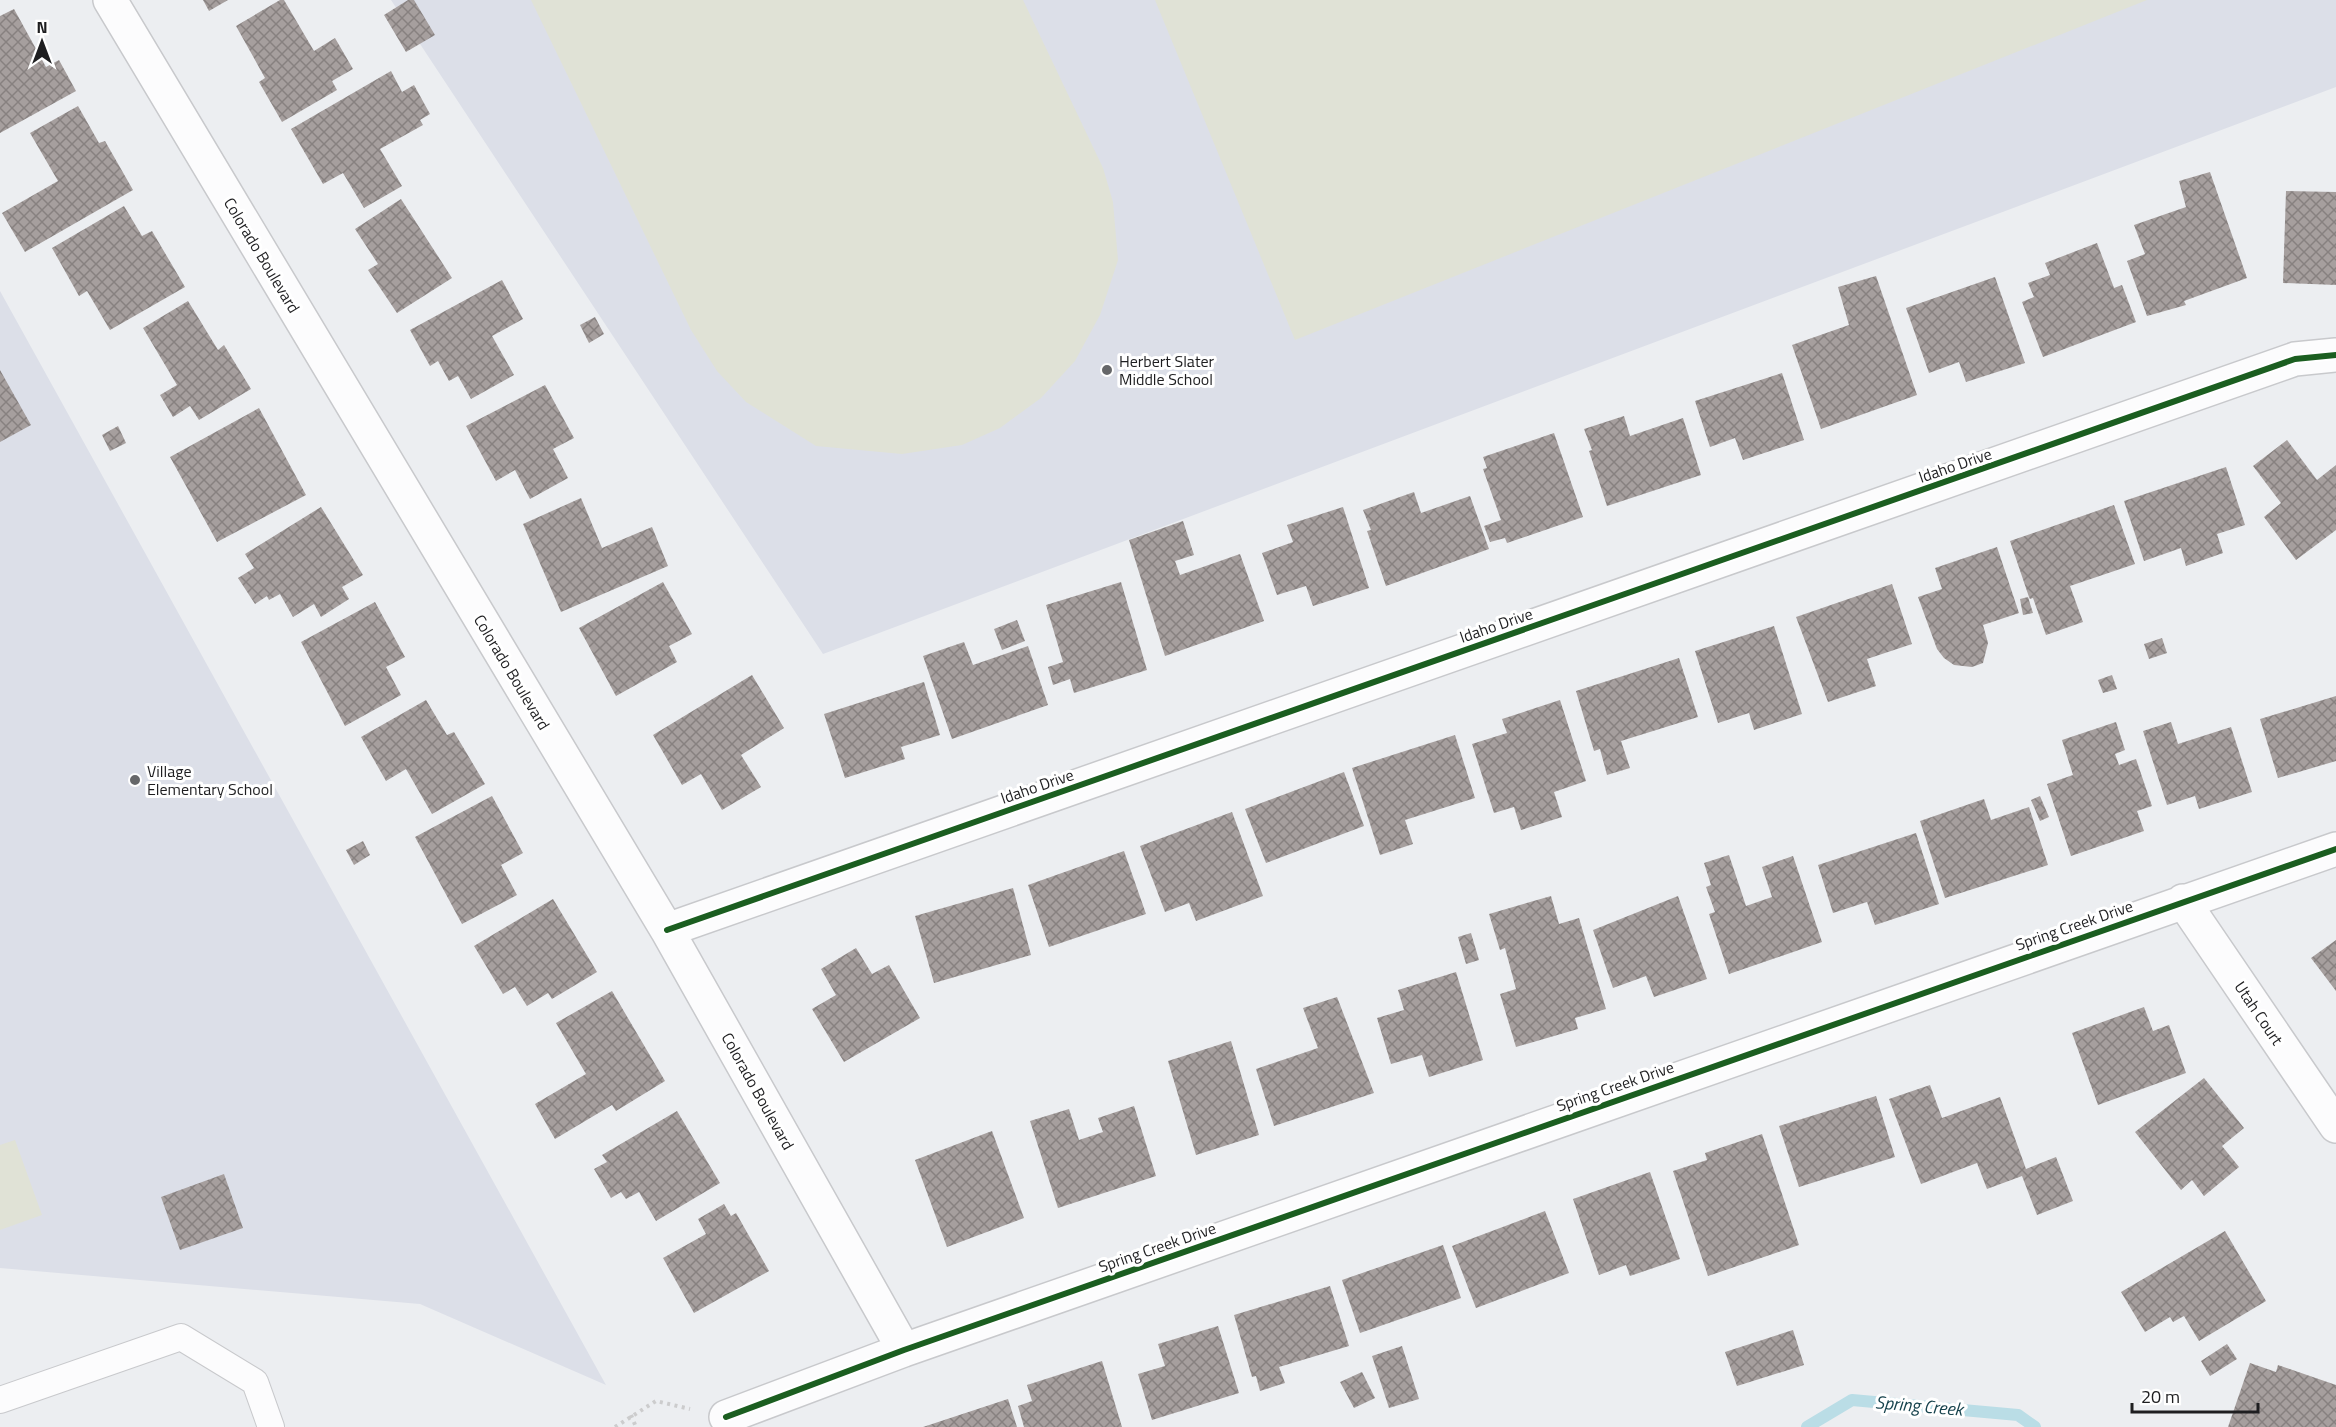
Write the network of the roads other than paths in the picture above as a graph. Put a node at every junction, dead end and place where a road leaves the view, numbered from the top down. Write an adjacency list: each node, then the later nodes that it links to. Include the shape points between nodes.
1 (110, 0): 5 (street, Colorado Boulevard)
2 (2336, 355): 5 (street, Idaho Drive, via 2295,359)
3 (2336, 849): 4 (street, Spring Creek Drive)
4 (2183, 901): 6 (street, Utah Court); 7 (street, Spring Creek Drive)
5 (667, 930): 7 (street, Colorado Boulevard)
6 (2336, 1126)
7 (904, 1350): 9 (street, Spring Creek Drive)
8 (0, 1400): 10 (lane, via 181,1337 255,1382)
9 (726, 1417)
10 (271, 1427)

